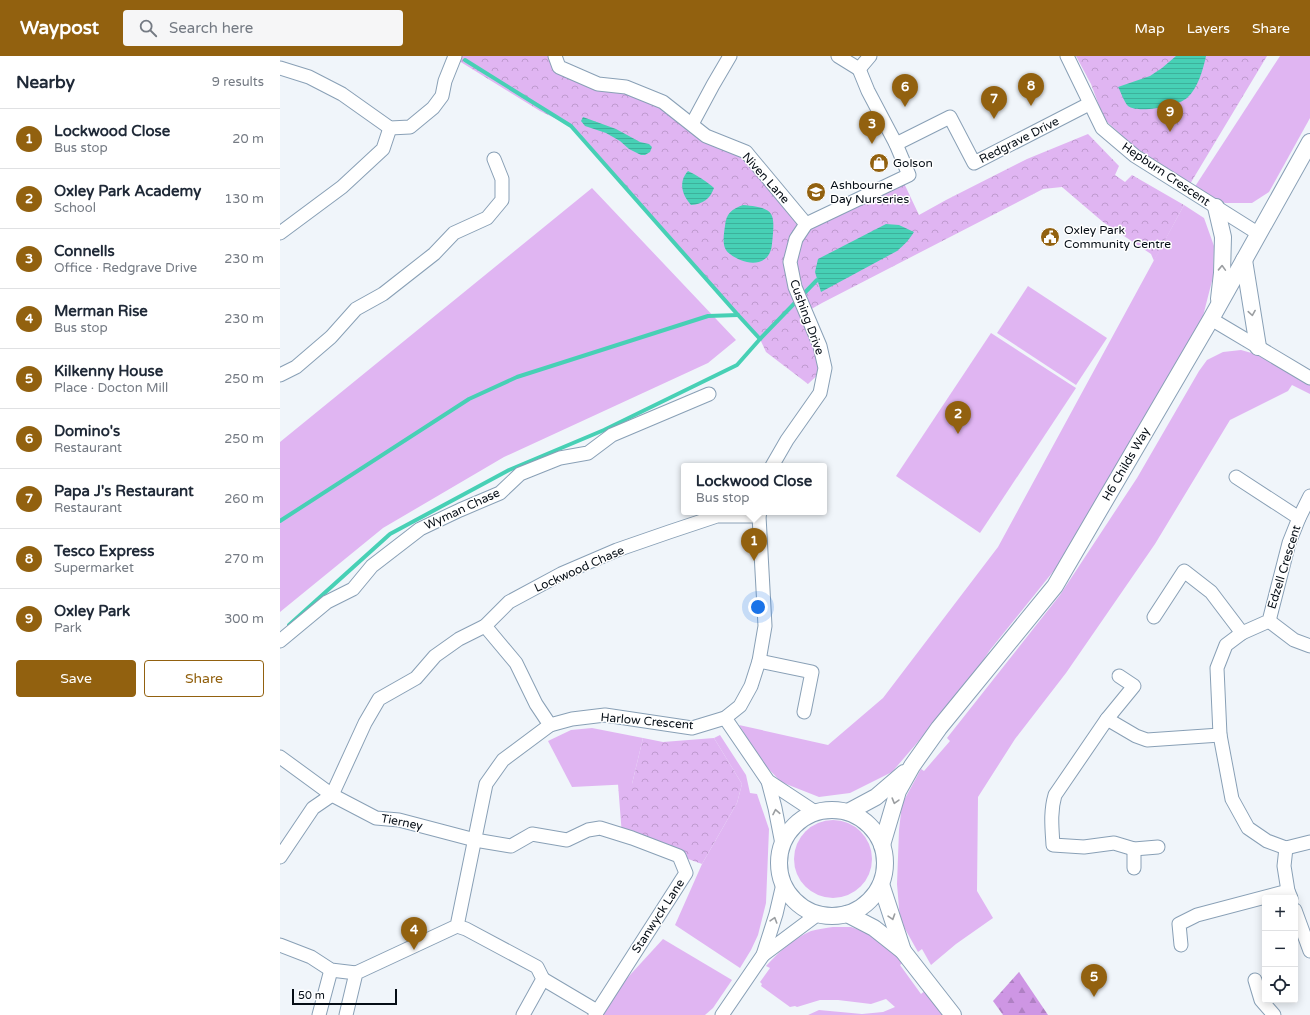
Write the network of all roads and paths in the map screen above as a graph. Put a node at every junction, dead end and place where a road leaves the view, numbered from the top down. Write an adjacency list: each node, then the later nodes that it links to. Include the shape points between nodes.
1 (455, 56): 11 (street, via 445,80 442,96 433,108 410,127)
2 (555, 56): 10 (street, Niven Lane, via 559,67 598,84 626,87 663,102)
3 (730, 56): 10 (street)
4 (838, 56): 8 (street)
5 (870, 56): 8 (street)
6 (1067, 56): 9 (street, Hepburn Crescent)
7 (280, 68): 11 (street, via 309,77 342,94)
8 (859, 69): 13 (street)
9 (1090, 104): 13 (street, Redgrave Drive, via 974,163 950,117); 15 (street, Hepburn Crescent, via 1102,128 1135,156)
10 (692, 124): 16 (street, Niven Lane, via 706,136 746,152)
11 (390, 128): 17 (street, via 383,149 342,187)
12 (1310, 142): 18 (street, H6 Childs Way)
13 (896, 144): 16 (street, via 909,175)
14 (494, 159): 22 (street, via 502,179 502,200 487,218 454,233 434,254 383,294 356,309 331,337 296,367)
15 (1216, 207): 18 (street, Hepburn Crescent); 20 (street, one-way to 15, via 1222,273 1223,237)
16 (806, 224): 25 (street, Cushing Drive, via 796,239 790,262 795,287 820,346 825,368 820,393)
17 (280, 233)
18 (1259, 234): 19 (street, H6 Childs Way)
19 (1244, 260): 20 (street, H6 Childs Way); 21 (street, one-way to 21)
20 (1215, 313): 21 (street); 45 (street, H6 Childs Way, via 1055,586 939,728)
21 (1258, 347): 23 (street)
22 (280, 375)
23 (1310, 378)
24 (709, 394): 35 (street, Wyman Chase, via 612,435 588,453 560,458 520,474 500,493 420,529 372,566 353,589 327,602)
25 (774, 463)
26 (1236, 477): 30 (street)
27 (1310, 496): 30 (street, Edzell Crescent)
28 (738, 515): 33 (street, Lockwood Chase, via 717,516 617,550 561,574 509,602)
29 (759, 515): 37 (street, Harlow Crescent, via 765,626)
30 (1299, 518): 32 (street, Edzell Crescent, via 1289,543)
31 (1154, 617): 34 (street, via 1184,571 1211,592)
32 (1269, 621): 34 (street, Edzell Crescent); 36 (street, via 1294,640)
33 (485, 626): 42 (street, via 516,663 536,704); 47 (street, Lockwood Chase, via 459,639 435,656 416,678 379,699 365,723)
34 (1242, 633): 43 (street, Edzell Crescent, via 1226,645 1217,668)
35 (280, 641)
36 (1310, 646)
37 (759, 661): 39 (street, via 812,672); 40 (street, Harlow Crescent, via 751,686 740,706)
38 (1119, 676): 41 (street, via 1134,686)
39 (804, 712)
40 (724, 718): 42 (street, Harlow Crescent, via 692,728 605,715); 46 (street)
41 (1107, 719): 43 (street, via 1147,740); 56 (street, via 1055,795 1051,819 1053,846 1084,847 1114,843)
42 (550, 725): 50 (street, Harlow Crescent, via 503,760 486,784)
43 (1220, 735): 55 (street, Edzell Crescent, via 1232,799 1248,828 1267,841)
44 (280, 757): 47 (street)
45 (912, 766): 49 (street, H6 Childs Way, via 876,797); 53 (street, H6 Childs Way, one-way to 53, via 898,791)
46 (768, 781): 48 (street); 52 (street, one-way to 46)
47 (332, 795): 50 (street, Tierney, via 376,818 398,820); 57 (street, via 313,808)
48 (815, 812): 49 (street); 52 (street, via 790,830)
49 (848, 812): 53 (street, via 863,819 875,831)
50 (475, 840): 66 (street, Harlow Crescent); 76 (street, Stanwyck Lane, via 511,846 532,834 567,840 588,830 600,828 679,856 686,873)
51 (1310, 842): 55 (street)
52 (782, 844): 59 (street, via 779,871)
53 (882, 845): 60 (street, via 885,871)
54 (1158, 847): 56 (street)
55 (1286, 848): 61 (street, via 1284,866)
56 (1134, 849): 58 (street)
57 (280, 857)
58 (1134, 868)
59 (783, 884): 63 (street, via 792,898 804,908); 71 (street, one-way to 59, via 776,914)
60 (881, 884): 64 (street, via 873,897); 69 (street, one-way to 69)
61 (1289, 895)
62 (1262, 901): 68 (street, via 1198,915 1179,924)
63 (818, 914): 64 (street); 71 (street)
64 (847, 914): 69 (street, via 874,928)
65 (1298, 918): 70 (street)
66 (457, 926): 73 (street); 74 (street, via 537,967)
67 (280, 945): 72 (street, via 311,957)
68 (1181, 945)
69 (903, 951): 81 (street)
70 (1310, 952)
71 (760, 959): 80 (street)
72 (331, 970): 73 (street); 77 (street)
73 (356, 973): 78 (street)
74 (543, 979): 76 (street); 79 (street)
75 (1255, 980): 82 (street, via 1261,1000)
76 (596, 1013)
77 (319, 1015)
78 (346, 1015)
79 (523, 1015)
80 (722, 1015)
81 (952, 1015)
82 (1274, 1015)

